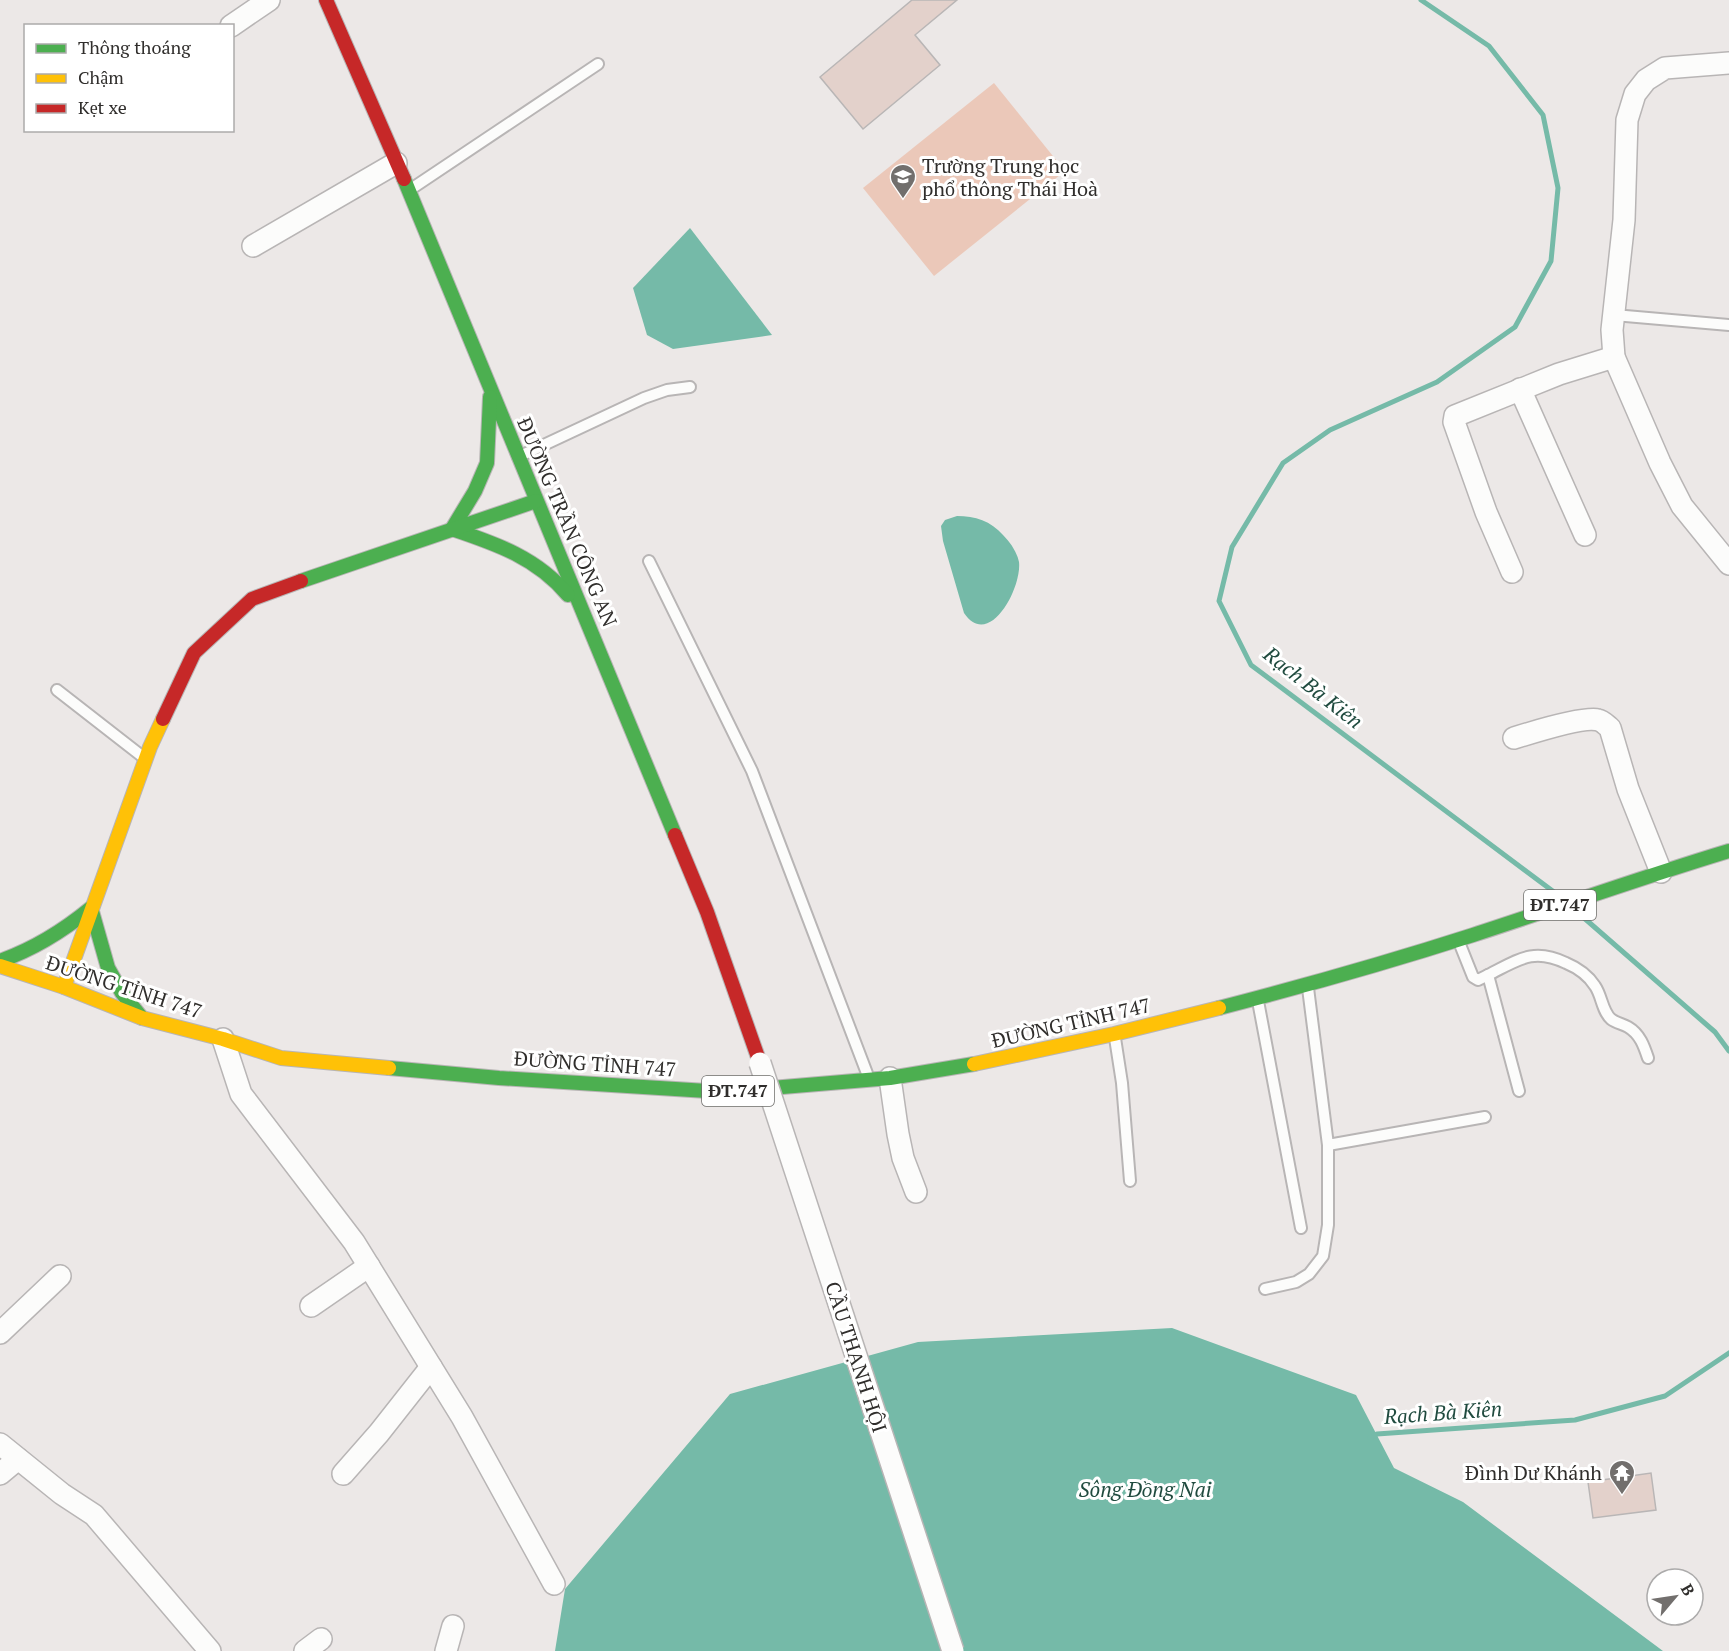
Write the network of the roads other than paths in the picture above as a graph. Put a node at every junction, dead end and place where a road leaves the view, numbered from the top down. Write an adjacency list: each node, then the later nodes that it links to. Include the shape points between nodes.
1 (269, 0): 3 (street)
2 (331, 2): 6 (street, ĐƯỜNG TRẦN CÔNG AN)
3 (234, 24)
4 (1729, 63): 9 (street, via 1665,68 1646,80 1635,94 1627,120 1624,220)
5 (598, 64): 7 (lane)
6 (396, 163): 7 (street, ĐƯỜNG TRẦN CÔNG AN); 8 (street)
7 (410, 190): 13 (street, ĐƯỜNG TRẦN CÔNG AN)
8 (253, 246)
9 (1614, 315): 10 (lane); 11 (street)
10 (1729, 325)
11 (1614, 357): 14 (street); 20 (street, via 1682,506)
12 (690, 387): 15 (lane, via 644,398)
13 (491, 389): 15 (street, ĐƯỜNG TRẦN CÔNG AN); 17 (street, via 487,463)
14 (1520, 389): 18 (street); 21 (street, via 1460,412 1454,422)
15 (518, 457): 16 (street, ĐƯỜNG TRẦN CÔNG AN)
16 (536, 501): 17 (street); 22 (street, ĐƯỜNG TRẦN CÔNG AN)
17 (452, 529): 22 (street, via 498,544 536,563 559,582); 25 (street, via 252,599 194,653)
18 (1585, 535)
19 (649, 561): 41 (lane, via 759,790)
20 (1729, 564)
21 (1512, 572)
22 (585, 616): 39 (street, ĐƯỜNG TRẦN CÔNG AN, via 707,912)
23 (57, 690): 25 (lane)
24 (1514, 738): 27 (street, via 1595,719 1610,728)
25 (146, 759): 28 (street)
26 (1729, 851): 27 (street, ĐT.747)
27 (1653, 874): 29 (street, ĐƯỜNG TỈNH 747 / ĐT.747)
28 (91, 908): 30 (street, via 57,936); 33 (street); 35 (street, via 108,968)
29 (1458, 939): 31 (lane, via 1473,977 1478,980); 32 (street, ĐƯỜNG TỈNH 747 / ĐT.747)
30 (0, 964): 33 (street, ĐƯỜNG TỈNH 747 / ĐT.747)
31 (1488, 975): 38 (lane, via 1539,954 1574,967 1591,979 1612,1020 1638,1035); 42 (lane)
32 (1308, 985): 34 (street, ĐƯỜNG TỈNH 747 / ĐT.747); 44 (lane)
33 (64, 987): 35 (street, ĐƯỜNG TỈNH 747 / ĐT.747)
34 (1257, 998): 36 (street, ĐƯỜNG TỈNH 747 / ĐT.747); 47 (lane)
35 (142, 1018): 37 (street, ĐƯỜNG TỈNH 747 / ĐT.747)
36 (1114, 1034): 40 (street, ĐƯỜNG TỈNH 747 / ĐT.747, via 952,1069); 45 (lane)
37 (223, 1039): 41 (street, ĐƯỜNG TỈNH 747 / ĐT.747, via 281,1058 499,1078 723,1092); 48 (street, via 241,1094)
38 (1648, 1058)
39 (760, 1063): 62 (street, CẦU THẠNH HỘI, bridge)
40 (890, 1078): 41 (street, ĐƯỜNG TỈNH 747 / ĐT.747); 46 (street, via 902,1150)
41 (869, 1079)
42 (1519, 1091)
43 (1485, 1117): 44 (lane)
44 (1328, 1145): 50 (lane, via 1328,1225 1323,1256 1309,1274 1296,1282)
45 (1130, 1181)
46 (916, 1192)
47 (1301, 1228)
48 (369, 1266): 51 (street); 53 (street)
49 (60, 1276): 52 (street)
50 (1265, 1289)
51 (311, 1306)
52 (0, 1333)
53 (431, 1367): 57 (street); 58 (street)
54 (0, 1444): 55 (street)
55 (18, 1459): 56 (street); 60 (street, via 94,1515)
56 (0, 1474)
57 (343, 1474)
58 (554, 1584)
59 (453, 1626): 61 (street)
60 (210, 1651)
61 (446, 1651)
62 (953, 1651)

